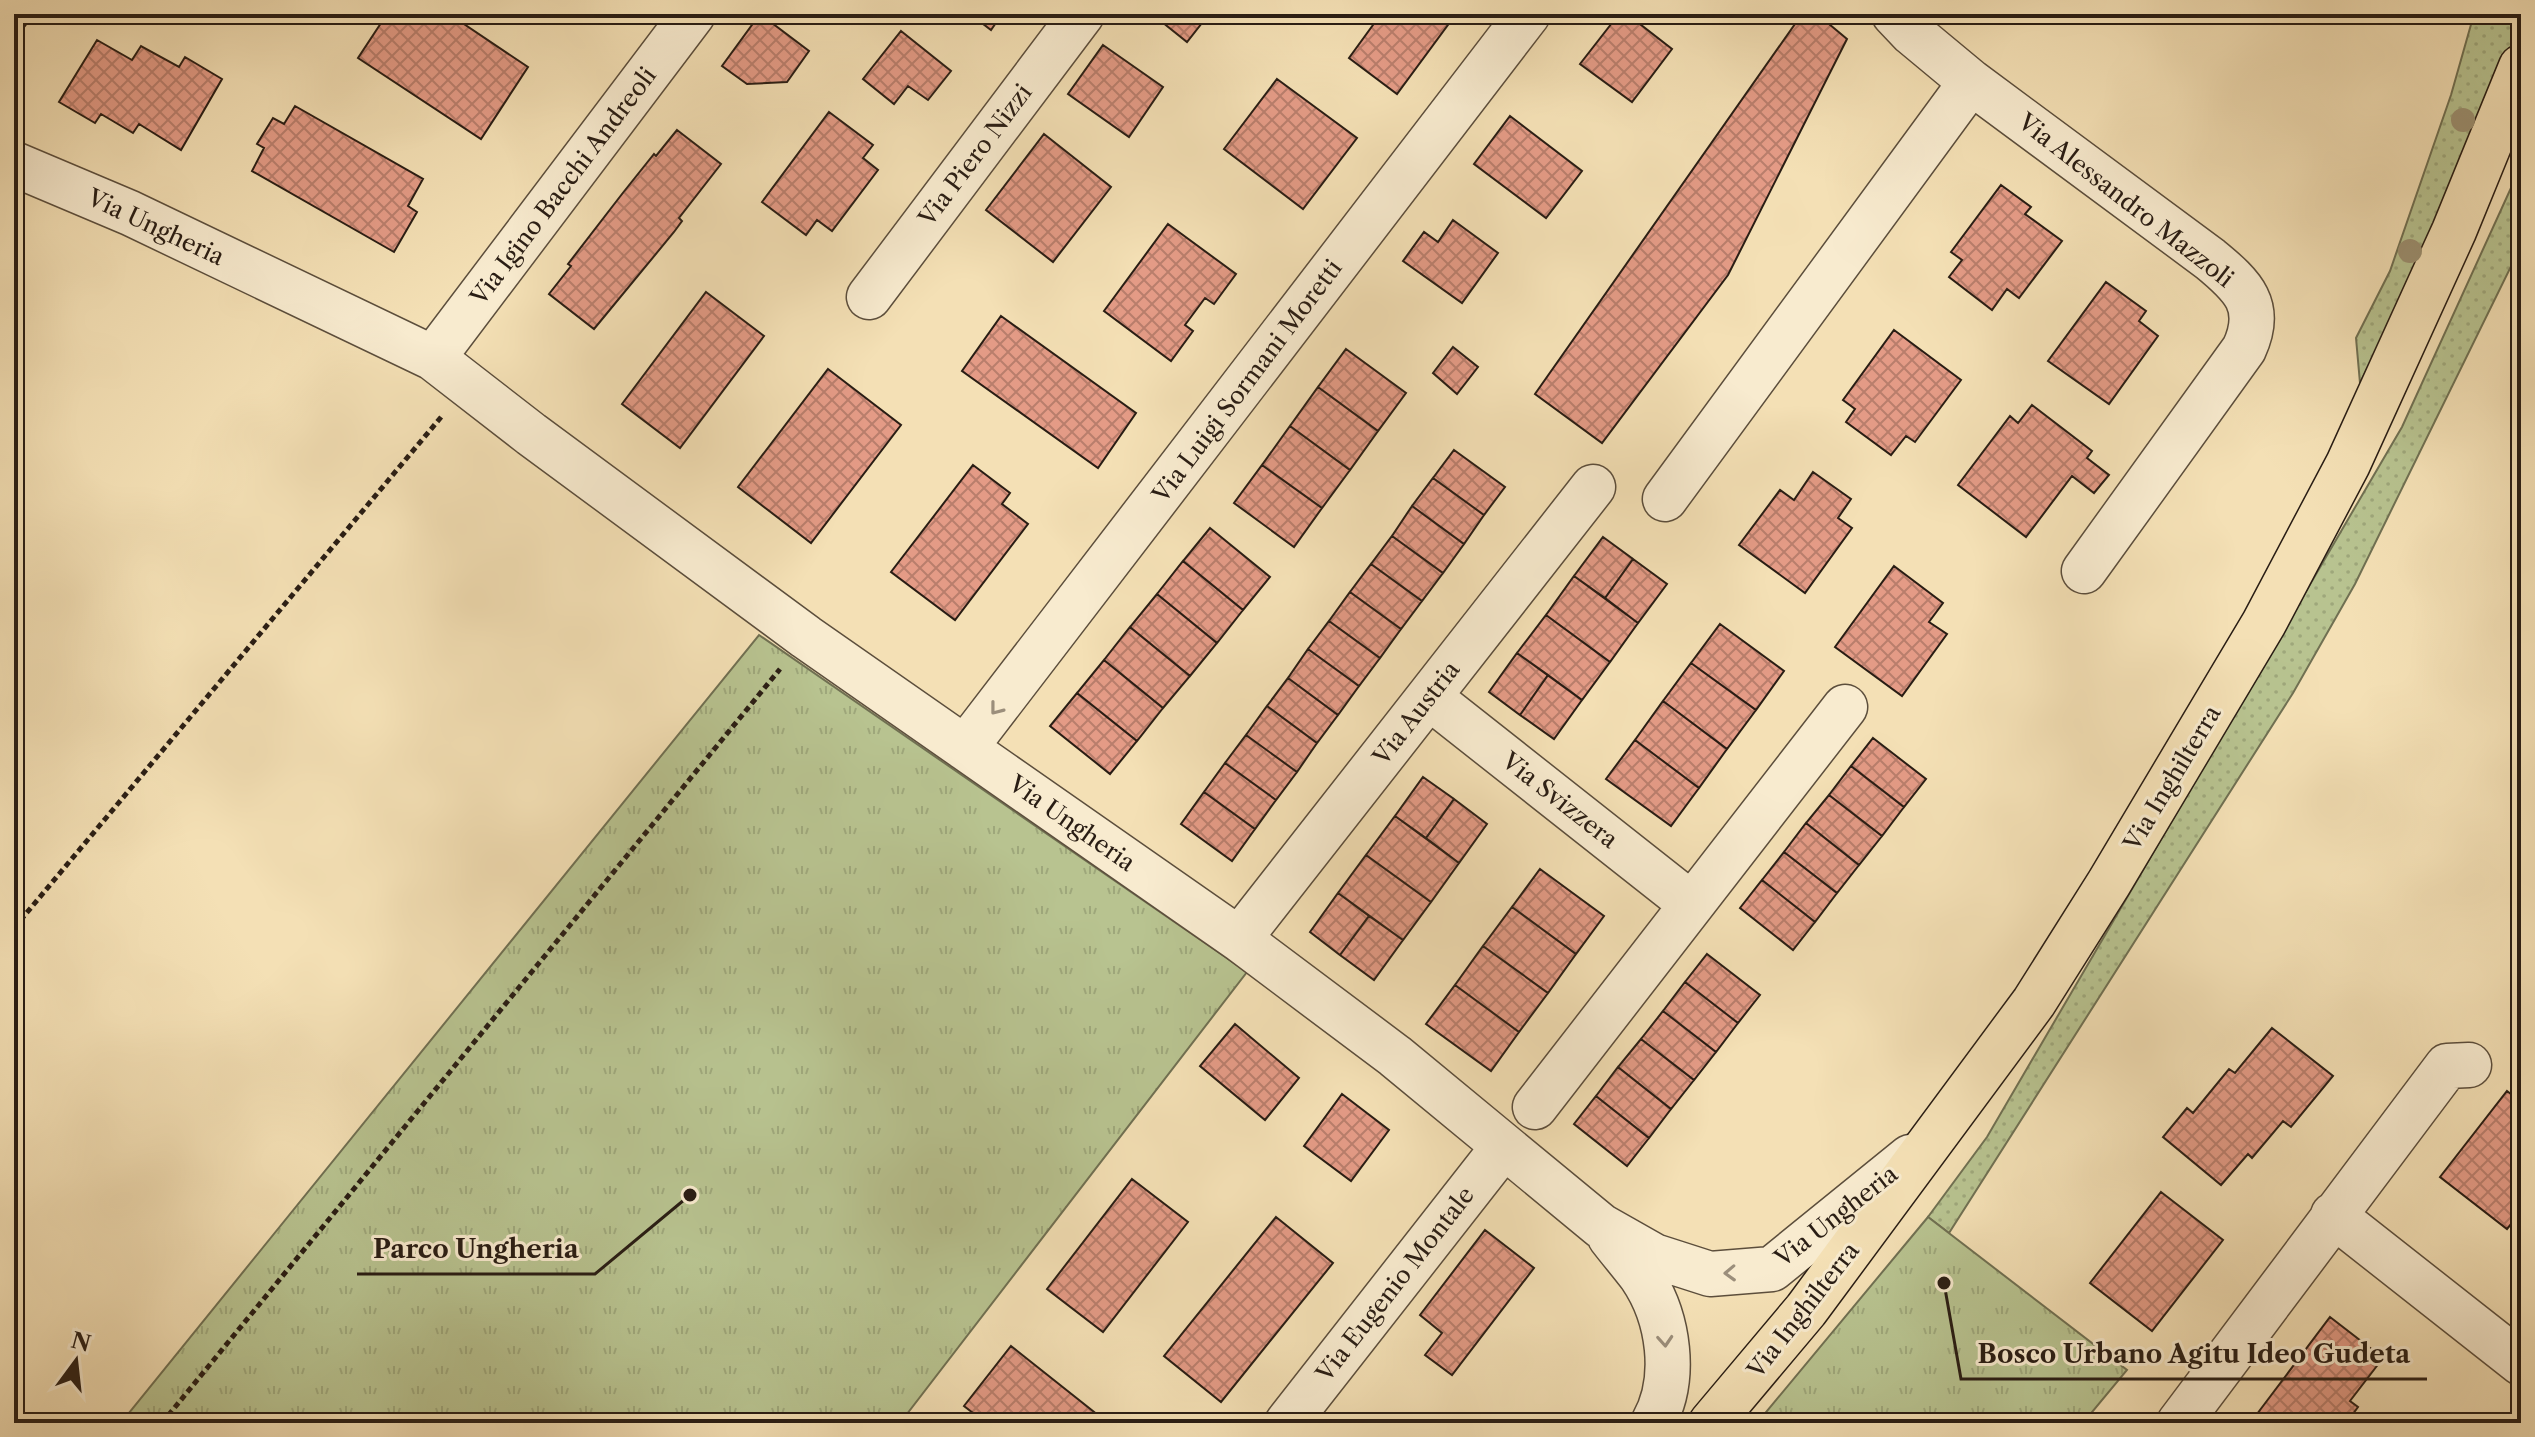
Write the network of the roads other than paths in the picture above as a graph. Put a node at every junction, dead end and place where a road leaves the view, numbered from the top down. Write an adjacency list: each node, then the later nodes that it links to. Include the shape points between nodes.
1 (693, 14): 10 (street, Via Igino Bacchi Andreoli)
2 (1082, 14): 9 (street, Via Piero Nizzi)
3 (1528, 14): 17 (street, Via Luigi Sormani Moretti, one-way to 17)
4 (1894, 14): 6 (street, Via Alessandro Mazzoli)
5 (2521, 67): 22 (main road, Via Inghilterra, via 2454,231 2348,464 2264,623 2034,1002)
6 (1971, 82): 13 (street); 14 (street, Via Alessandro Mazzoli, via 2210,259 2249,302 2252,332 2235,363)
7 (14, 164): 8 (street, Via Ungheria, via 130,213)
8 (297, 295): 10 (street, Via Ungheria); 11 (street, Via Ungheria)
9 (869, 297)
10 (433, 358): 11 (street, Via Ungheria)
11 (531, 434): 17 (street, Via Ungheria)
12 (1593, 487): 15 (street, Via Austria)
13 (1665, 499)
14 (2084, 571)
15 (1429, 697): 18 (street, Via Svizzera); 19 (street, Via Austria)
16 (1845, 707): 18 (street)
17 (965, 748): 19 (street, Via Ungheria)
18 (1690, 903): 21 (street)
19 (1239, 939): 23 (street, Via Ungheria)
20 (2469, 1065): 24 (street, via 2447,1066)
21 (1535, 1107)
22 (1931, 1141): 25 (street, Via Ungheria, one-way to 25, via 1772,1269 1710,1274 1654,1256); 29 (main road, Via Inghilterra, via 1806,1310)
23 (1504, 1146): 25 (street, Via Ungheria); 27 (street, Via Eugenio Montale)
24 (2333, 1215): 26 (street); 30 (street)
25 (1601, 1226): 28 (street, Via Ungheria, one-way to 28, via 1642,1279 1664,1327 1667,1368 1661,1408)
26 (2521, 1363)
27 (1287, 1423)
28 (1653, 1423)
29 (1711, 1423)
30 (2179, 1423)

